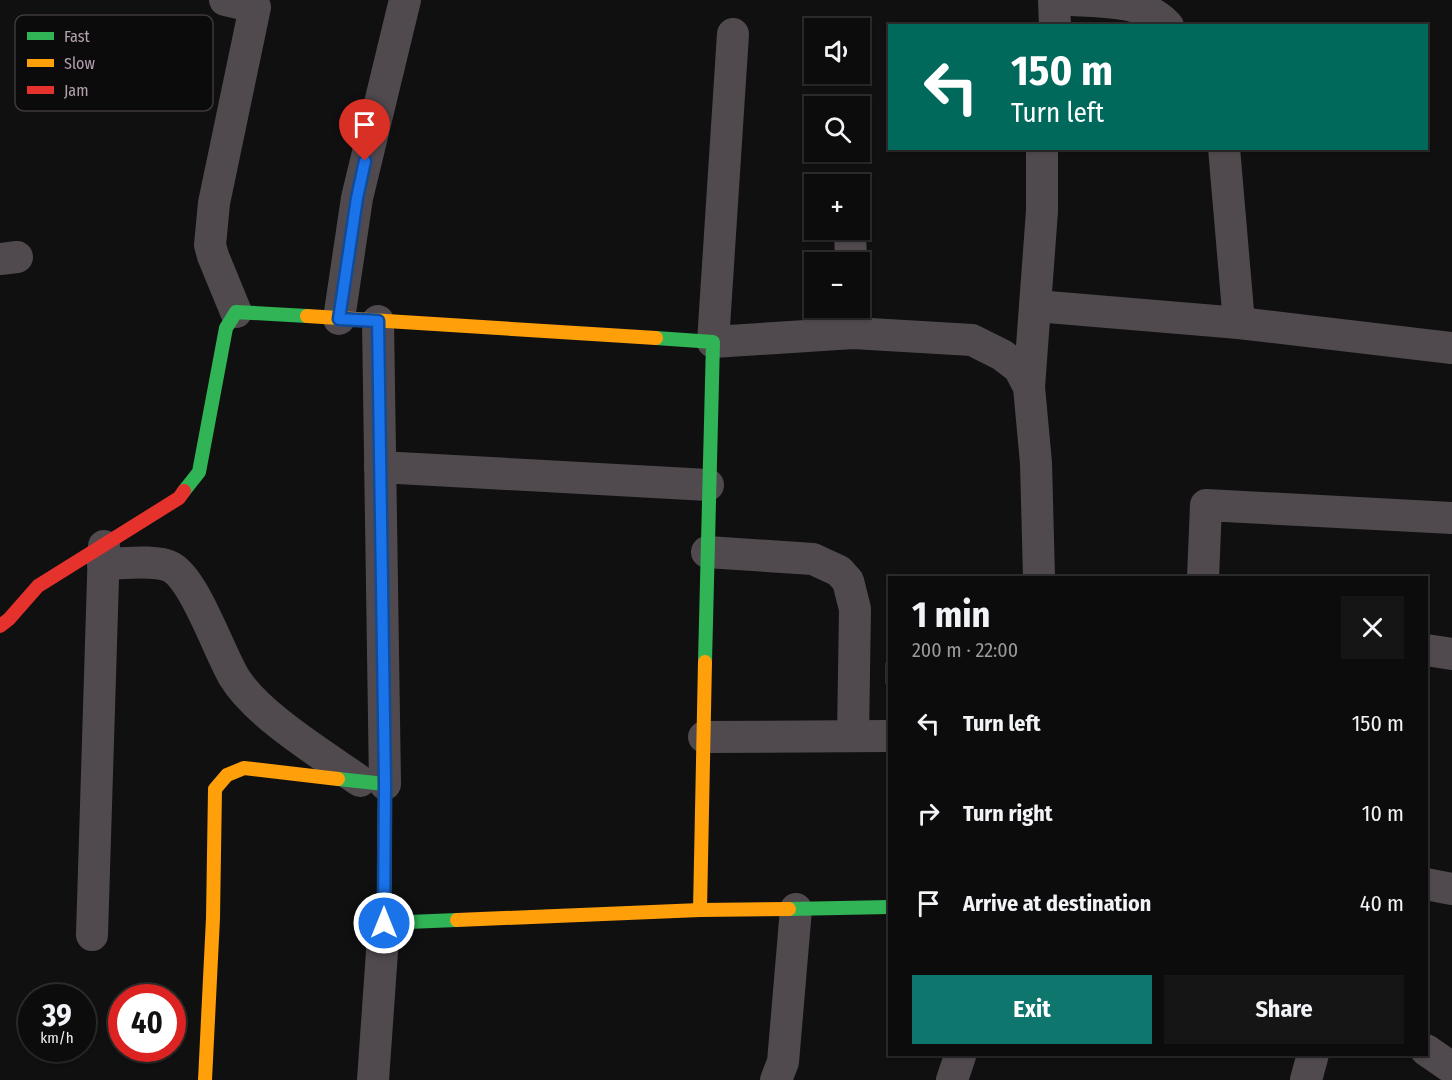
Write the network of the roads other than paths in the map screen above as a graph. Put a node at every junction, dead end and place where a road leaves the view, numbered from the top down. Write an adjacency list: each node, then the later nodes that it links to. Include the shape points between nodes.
1 (225, 0): 5 (street)
2 (405, 0): 13 (street, via 357,198)
3 (1054, 0): 6 (street)
4 (1073, 0): 7 (street, via 1129,3 1149,11)
5 (256, 3): 12 (street, via 214,203 211,235 213,256)
6 (1055, 24)
7 (1165, 24)
8 (733, 34): 17 (street)
9 (1042, 150): 11 (street)
10 (1224, 150): 16 (street)
11 (1036, 306): 16 (street); 19 (street)
12 (236, 312): 13 (street); 24 (street, via 226,328 199,472 179,498)
13 (339, 319): 15 (street)
14 (853, 320): 17 (street); 19 (street, via 972,340 1020,368)
15 (378, 321): 17 (street); 20 (street)
16 (1239, 323): 18 (street)
17 (713, 342): 21 (street)
18 (1452, 348)
19 (1029, 387): 25 (street)
20 (380, 466): 21 (street); 33 (street)
21 (708, 485): 23 (street)
22 (1452, 518): 26 (street, via 1206,505)
23 (707, 552): 30 (street, via 813,560 839,571 848,580 855,609); 32 (street)
24 (104, 555): 27 (street, via 38,586); 33 (street, via 171,567 183,578 234,678 255,703 313,748); 40 (street)
25 (1039, 576)
26 (1203, 576)
27 (0, 627)
28 (1428, 650): 29 (street)
29 (1452, 654)
30 (853, 736): 31 (street); 32 (street)
31 (888, 736)
32 (704, 737): 38 (street)
33 (372, 782): 39 (street); 44 (street, via 244,768 219,780 215,789)
34 (1428, 884): 35 (street)
35 (1452, 889)
36 (888, 907): 37 (street)
37 (796, 909): 38 (street); 46 (street, via 783,1062)
38 (700, 910): 39 (street)
39 (384, 923): 45 (street)
40 (92, 935)
41 (1428, 1051): 43 (street)
42 (1312, 1056): 47 (street)
43 (1452, 1068)
44 (206, 1080)
45 (373, 1080)
46 (776, 1080)
47 (1306, 1080)

